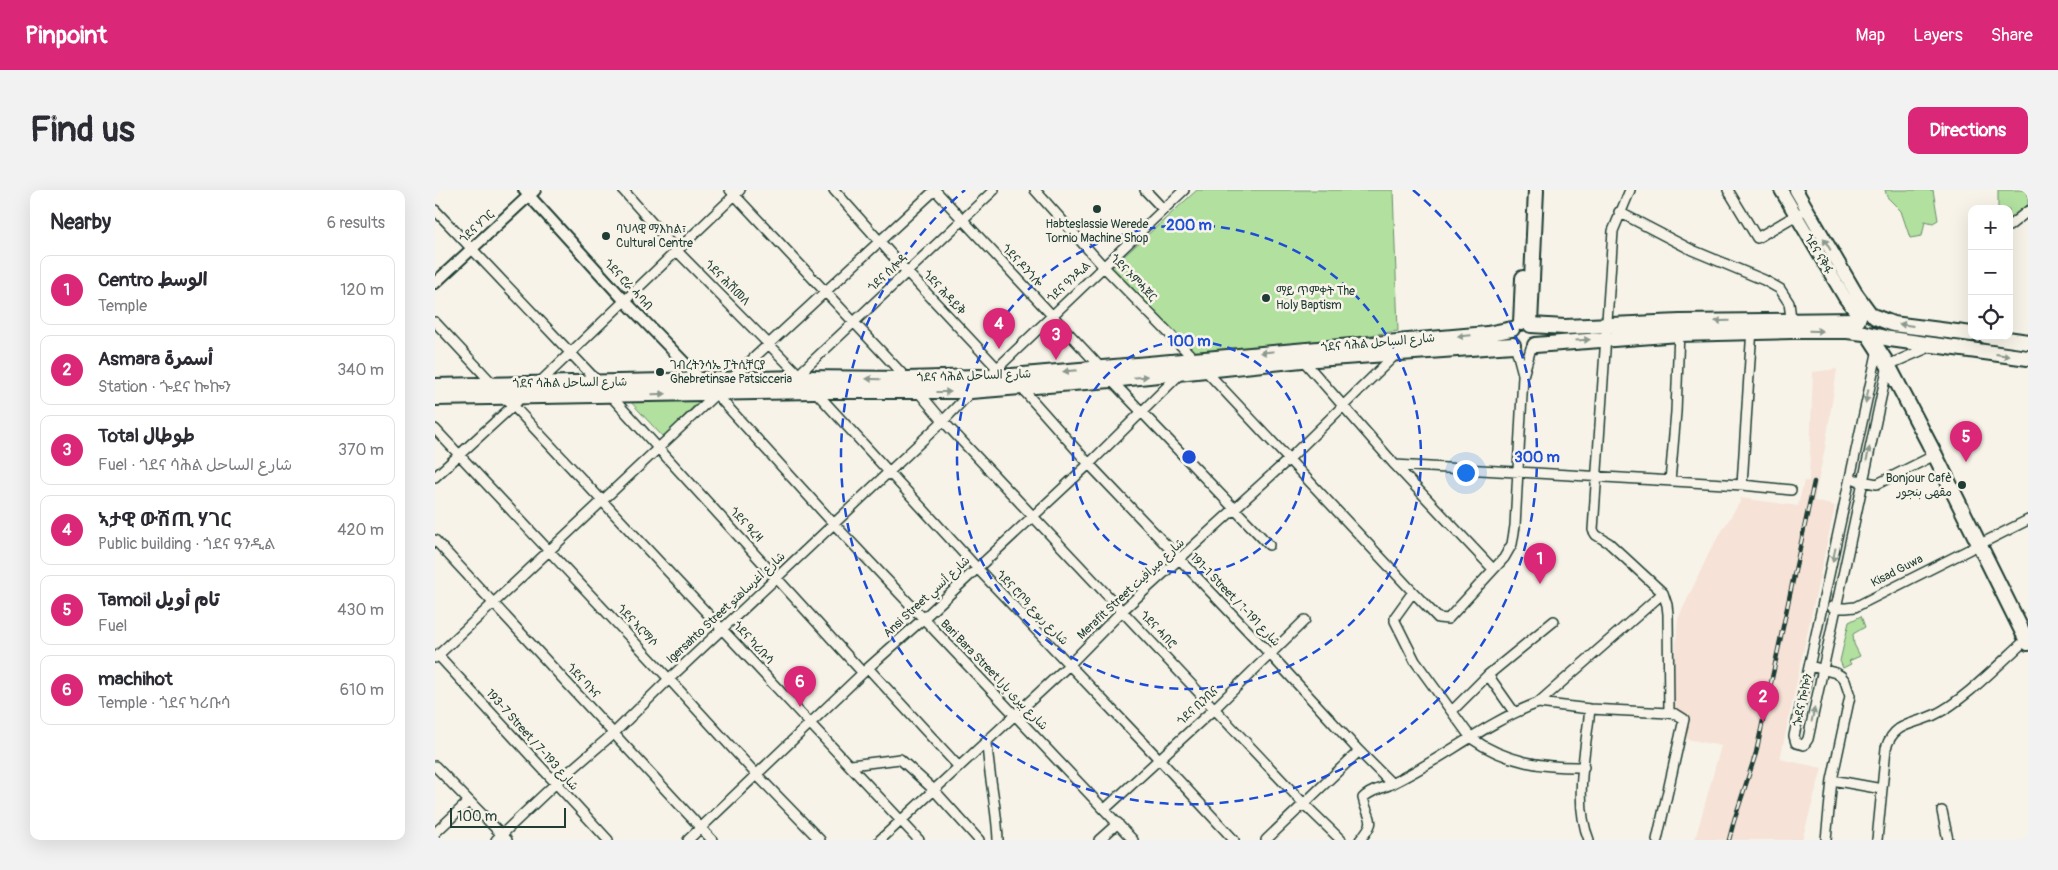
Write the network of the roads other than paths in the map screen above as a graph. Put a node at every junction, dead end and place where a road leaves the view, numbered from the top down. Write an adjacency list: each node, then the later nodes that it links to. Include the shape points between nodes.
1 (623, 190): 26 (street, ጎደና ሕሽመለ)
2 (834, 190): 24 (street, ጎደና ሕዳይቅ)
3 (935, 190): 22 (street, ጎደና ዶንጎሎ); 24 (street)
4 (994, 190): 22 (street, ጎደና ሰሎዳ)
5 (1035, 190): 27 (street, ጎደና ኦምሓጀር)
6 (1145, 190): 16 (street)
7 (1184, 190): 16 (street, ጎደና ዓንዲል)
8 (1527, 190): 36 (main road)
9 (1536, 190): 36 (main road)
10 (1630, 190): 20 (street)
11 (1728, 190): 21 (street, via 1757,238)
12 (1781, 190): 21 (main road, ጎደና ናቅፋ)
13 (1796, 190): 17 (main road, ጎደና ናቅፋ)
14 (530, 192): 25 (street, ጎደና ሃገር); 31 (street, ጎደና ሮራ ሓባብ)
15 (735, 192): 26 (street); 30 (street, ጎደና ሓበሮ)
16 (1163, 209): 27 (street, ጎደና ዓንዲል)
17 (1806, 209): 21 (street); 33 (main road, ጎደና ናቅፋ, one-way to 17, via 1856,293)
18 (435, 210): 25 (street, ጎደና ዓረዛ)
19 (2028, 211): 23 (street)
20 (1619, 212): 37 (street, via 1780,290 1789,303); 41 (street, via 1613,231)
21 (1795, 216): 33 (main road, ጎደና ናቅፋ, via 1845,298)
22 (962, 219): 28 (street, ጎደና ሰሎዳ); 32 (street, ጎደና ዶንጎሎ)
23 (2013, 223)
24 (880, 241): 28 (street, ጎደና ሕዳይቅ); 30 (street)
25 (472, 248): 29 (street, ጎደና ሃገር); 53 (street, ጎደና ዓረዛ)
26 (677, 250): 31 (street); 47 (street, ጎደና ሕሽመለ)
27 (1103, 266): 32 (street, ጎደና ዓንዲል); 57 (street, ጎደና ኦምሓጀር)
28 (907, 272): 35 (street, ጎደና ሰሎዳ); 61 (street, ጎደና ሕዳይቅ)
29 (435, 284)
30 (825, 292): 35 (street, ጎደና ሓበሮ); 47 (street)
31 (624, 300): 53 (street); 68 (street, ጎደና ሮራ ሓባብ)
32 (1051, 316): 59 (street, ጎደና ዶንጎሎ); 61 (street, ጎደና ዓንዲል)
33 (1866, 317): 37 (main road); 40 (main road, one-way to 33); 42 (main road, via 1877,323 1876,329)
34 (435, 322): 72 (street, ጎደና ካሪቡሳ)
35 (853, 323): 63 (street, ጎደና ሰሎዳ); 66 (street, ጎደና ሓበሮ)
36 (1523, 325): 41 (main road, ጎደና ሳሕል شارع الساحل); 49 (main road, via 1510,336); 50 (main road, via 1534,328 1537,336); 55 (main road, ጎደና ሳሕል شارع الساحل, one-way to 55, via 1487,334)
37 (1792, 325): 38 (main road); 42 (main road, one-way to 42)
38 (1752, 327): 39 (main road); 99 (street)
39 (1679, 328): 41 (main road); 97 (street)
40 (1938, 330): 43 (main road); 48 (main road)
41 (1606, 332): 50 (main road, one-way to 41); 95 (street)
42 (1866, 334): 48 (main road); 51 (main road)
43 (1968, 334)
44 (1979, 340): 52 (street)
45 (2013, 340): 46 (main road)
46 (2028, 342)
47 (769, 343): 63 (street, ጎደና ሕሽመለ); 69 (street)
48 (1936, 345): 52 (main road); 58 (street)
49 (1514, 346): 50 (main road, via 1524,350); 54 (main road, ጎደና ሳሕል شارع الساحل); 65 (street)
50 (1533, 346): 65 (street)
51 (1878, 349): 58 (main road); 96 (street, ጐደና ኰኰን, one-way to 96)
52 (1978, 351): 56 (main road, one-way to 56)
53 (570, 352): 70 (street, ጎደና ዓረዛ); 71 (street)
54 (1396, 354): 55 (main road, ጎደና ሳሕል شارع الساحل); 82 (street, Merafit Street شارع ميرافيت)
55 (1301, 355): 57 (main road, ጎደና ሳሕል شارع الساحل, one-way to 57); 60 (main road, ጎደና ሳሕል شارع الساحل); 82 (street)
56 (2028, 358)
57 (1195, 360): 59 (main road, ጎደና ሳሕል شارع الساحل); 60 (street, ጎደና ኦምሓጀር); 62 (street, Ansi Street شارع أنسي)
58 (1888, 365): 88 (main road); 98 (street, ጐደና ኰኰን, one-way to 58)
59 (1102, 368): 64 (main road, ጎደና ሳሕል شارع الساحل, one-way to 64); 67 (street, ጎደና ዶንጎሎ)
60 (1205, 370): 62 (main road, ጎደና ሳሕል شارع الساحل); 89 (street, ጎደና ኦምሓጀር)
61 (993, 372): 64 (main road, ጎደና ሳሕል شارع الساحل); 66 (main road, ጎደና ሳሕል شارع الساحل); 76 (street, ጎደና ዓንዲል)
62 (1182, 372): 67 (main road, ጎደና ሳሕል شارع الساحل, one-way to 62); 83 (street, Ansi Street شارع أنسي)
63 (800, 376): 66 (main road, ጎደና ሳሕል شارع الساحل, one-way to 63); 69 (main road, ጎደና ሳሕል شارع الساحل); 75 (street, ጎደና ሕሽመለ)
64 (1012, 376): 74 (street, 191-1 Street / شارع 191-1)
65 (1523, 376): 92 (street)
66 (907, 379): 77 (street, ጎደና ሓበሮ)
67 (1111, 380): 74 (main road, ጎደና ሳሕል شارع الساحل); 83 (street, ጎደና ዶንጎሎ)
68 (702, 381): 69 (main road, ጎደና ሳሕል شارع الساحل); 70 (main road, ጎደና ሳሕል شارع الساحل); 78 (street, ጎደና ሮራ ሓባብ)
69 (730, 381): 78 (street)
70 (599, 383): 71 (main road, ጎደና ሳሕል شارع الساحل); 79 (street, ጎደና ዓረዛ)
71 (537, 384): 72 (main road, ጎደና ሳሕል شارع الساحل); 81 (street)
72 (495, 385): 73 (main road, ጎደና ሳሕል شارع الساحل); 81 (street, ጎደና ካሪቡሳ)
73 (435, 386)
74 (1021, 388): 76 (main road, ጎደና ሳሕል شارع الساحل); 90 (street, 191-1 Street / شارع 191-1)
75 (815, 391): 77 (main road, ጎደና ሳሕል شارع الساحل); 78 (main road, ጎደና ሳሕል شارع الساحل); 93 (street, ጎደና ሮቦዓ شارع ربوع)
76 (971, 391): 77 (main road, ጎደና ሳሕል شارع الساحل, one-way to 76); 84 (street, Igersahto Street شارع اغرساهتو)
77 (919, 392): 84 (street, ጎደና ሓበሮ)
78 (716, 394): 79 (main road, ጎደና ሳሕል شارع الساحل, one-way to 78); 86 (street); 105 (street, Bari Bara Street شارع بيرى بارا)
79 (610, 396): 81 (main road, ጎደና ሳሕል شارع الساحل); 86 (street, ጎደና ዓረዛ)
80 (435, 398): 81 (main road, ጎደና ሳሕል شارع الساحل)
81 (515, 399): 87 (street); 101 (street, ጎደና ካሪቡሳ)
82 (1344, 404): 89 (street, Merafit Street شارع ميرافيت); 91 (street)
83 (1141, 411): 90 (street, Ansi Street شارع أنسي); 102 (street, ጎደና ዶንጎሎ)
84 (943, 421): 93 (street, Igersahto Street شارع اغرساهتو); 103 (street, ጎደና ሓበሮ)
85 (435, 429): 87 (street, ጎደና ኣርማሶ)
86 (657, 448): 101 (street); 113 (street, ጎደና ዓረዛ)
87 (459, 454): 94 (street); 109 (street, ጎደና ኣርማሶ)
88 (1935, 455): 98 (street, via 1877,484); 107 (main road)
89 (1288, 460): 102 (street, Merafit Street شارع ميرافيت); 114 (street, ጎደና ኦምሓጀር)
90 (1089, 464): 103 (street, Ansi Street شارع أنسي); 110 (street, 191-1 Street / شارع 191-1)
91 (1395, 465): 92 (street); 112 (street)
92 (1519, 471): 95 (street); 112 (street, via 1512,544)
93 (890, 472): 105 (street, Igersahto Street شارع اغرساهتو); 111 (street, ጎደና ሮቦዓ شارع ربوع)
94 (435, 477)
95 (1597, 478): 97 (street); 115 (street, via 1593,530)
96 (1849, 479): 98 (street); 117 (street, ጐደና ኰኰን, one-way to 117)
97 (1670, 481): 99 (street)
98 (1862, 481): 118 (street, ጐደና ኰኰን)
99 (1742, 485): 100 (street)
100 (1791, 490)
101 (601, 501): 109 (street); 123 (street, ጎደና ካሪቡሳ)
102 (1235, 509): 108 (street, ጎደና ዶንጎሎ); 110 (street, Merafit Street شارع ميرافيت)
103 (1033, 516): 111 (street, Ansi Street شارع أنسي); 119 (street, ጎደና ሓበሮ)
104 (2028, 520): 107 (street, Kisad Guwa)
105 (833, 523): 113 (street, Igersahto Street شارع اغرساهتو); 120 (street, Bari Bara Street شارع بيرى بارا)
106 (435, 540): 116 (street, ጎደና ባኑና)
107 (1979, 544): 118 (street, Kisad Guwa, via 1855,606); 124 (main road)
108 (1269, 546)
109 (548, 550): 116 (street); 132 (street, ጎደና ኣርማሶ)
110 (1179, 560): 119 (street, Merafit Street شارع ميرافيت); 125 (street, 191-1 Street / شارع 191-1)
111 (977, 568): 120 (street, Ansi Street شارع أنسي); 127 (street, ጎደና ሮቦዓ شارع ربوع)
112 (1493, 569): 114 (street, ጎደና ኦምሓጀር, via 1448,619 1438,618)
113 (777, 577): 123 (street, Igersahto Street شارع اغرساهتو); 130 (street, ጎደና ዓረዛ)
114 (1413, 592): 136 (street, via 1395,616 1395,621 1415,661)
115 (1663, 593): 133 (street); 138 (street, via 1668,614)
116 (494, 603): 126 (street); 141 (street, ጎደና ባኑና)
117 (1823, 606): 118 (street, Kisad Guwa); 128 (street, ጐደና ኰኰን)
118 (1836, 608): 129 (street, ጐደና ኰኰን)
119 (1123, 612): 127 (street, Merafit Street شارع ميرافيت); 134 (street, ጎደና ሓበሮ)
120 (923, 619): 130 (street, Ansi Street شارع أنسي); 139 (street, Bari Bara Street شارع بيرى بارا)
121 (1305, 620): 125 (street, ጎደና ቢንቢና)
122 (1554, 621): 131 (street)
123 (723, 629): 132 (street, Igersahto Street شارع اغرساهتو); 140 (street, ጎደና ካሪቡሳ)
124 (2027, 641): 154 (street, via 1936,715 1903,726 1890,736)
125 (1271, 654): 134 (street, ጎደና ቢንቢና); 144 (street, 191-1 Street / شارع 191-1)
126 (436, 657): 152 (street, 193-7 Street / شارع 193-7)
127 (1069, 665): 139 (street, Merafit Street شارع ميرافيت); 145 (street, ጎደና ሮቦዓ شارع ربوع)
128 (1810, 666): 129 (street); 129 (street, ጐደና ኰኰን, one-way to 129, via 1794,736 1799,745 1807,742)
129 (1823, 669): 151 (street, via 1841,676 1850,696)
130 (865, 670): 140 (street, Ansi Street شارع أنسي); 148 (street, ጎደና ዓረዛ)
131 (1488, 675): 136 (street); 137 (street)
132 (669, 679): 141 (street, Igersahto Street شارع اغرساهتو); 150 (street, ጎደና ኣርማሶ)
133 (1538, 703): 135 (street); 137 (street)
134 (1215, 708): 145 (street, ጎደና ቢንቢና); 157 (street, ጎደና ሓበሮ)
135 (1590, 709): 138 (street); 149 (street)
136 (1452, 711): 142 (street)
137 (1514, 712): 142 (street)
138 (1669, 713): 180 (street, via 1684,719)
139 (1015, 715): 143 (street, Merafit Street شارع ميرافيت); 158 (street, Bari Bara Street شارع بيرى بارا)
140 (811, 723): 147 (street, ጎደና ካሪቡሳ); 150 (street, Ansi Street شارع أنسي)
141 (614, 733): 152 (street, Igersahto Street شارع اغرساهتو); 162 (street, ጎደና ባኑና)
142 (1471, 738): 149 (street, via 1525,763); 153 (street)
143 (987, 741): 148 (street, Merafit Street شارع ميرافيت); 172 (street)
144 (1359, 751): 153 (street, 191-1 Street / شارع 191-1); 157 (street)
145 (1159, 759): 158 (street, ጎደና ቢንቢና); 175 (street, ጎደና ሮቦዓ شارع ربوع)
146 (435, 766): 156 (street)
147 (851, 766): 155 (street, via 900,759); 160 (street, ጎደና ካሪቡሳ)
148 (959, 767): 155 (street, Merafit Street شارع ميرافيت)
149 (1584, 768): 179 (street, via 1581,815)
150 (756, 774): 162 (street, Ansi Street شارع أنسي); 168 (street, ጎደና ኣርማሶ)
151 (1832, 780): 154 (street); 181 (street)
152 (555, 784): 164 (street, Igersahto Street شارع اغرساهتو); 165 (street, 193-7 Street / شارع 193-7)
153 (1392, 784): 178 (street, via 1363,798 1372,820)
154 (1881, 789): 182 (street)
155 (934, 790): 160 (street, Merafit Street شارع ميرافيت); 171 (street)
156 (468, 802): 163 (street); 164 (street)
157 (1304, 804): 176 (street); 177 (street, ጎደና ሓበሮ)
158 (1105, 809): 161 (street, Bari Bara Street شارع بيرى بارا)
159 (1941, 811): 183 (street)
160 (901, 820): 169 (street, Merafit Street شارع ميرافيت); 170 (street, ጎደና ካሪቡሳ)
161 (1118, 823): 173 (street); 174 (street, Bari Bara Street شارع بيرى بارا)
162 (701, 828): 166 (street, Ansi Street شارع أنسي); 167 (street, ጎደና ባኑና)
163 (435, 833)
164 (502, 838)
165 (608, 840)
166 (688, 840)
167 (712, 840)
168 (820, 840)
169 (880, 840)
170 (919, 840)
171 (979, 840)
172 (998, 840)
173 (1099, 840)
174 (1133, 840)
175 (1234, 840)
176 (1266, 840)
177 (1341, 840)
178 (1360, 840)
179 (1589, 840)
180 (1657, 840)
181 (1826, 840)
182 (1877, 840)
183 (1948, 840)

